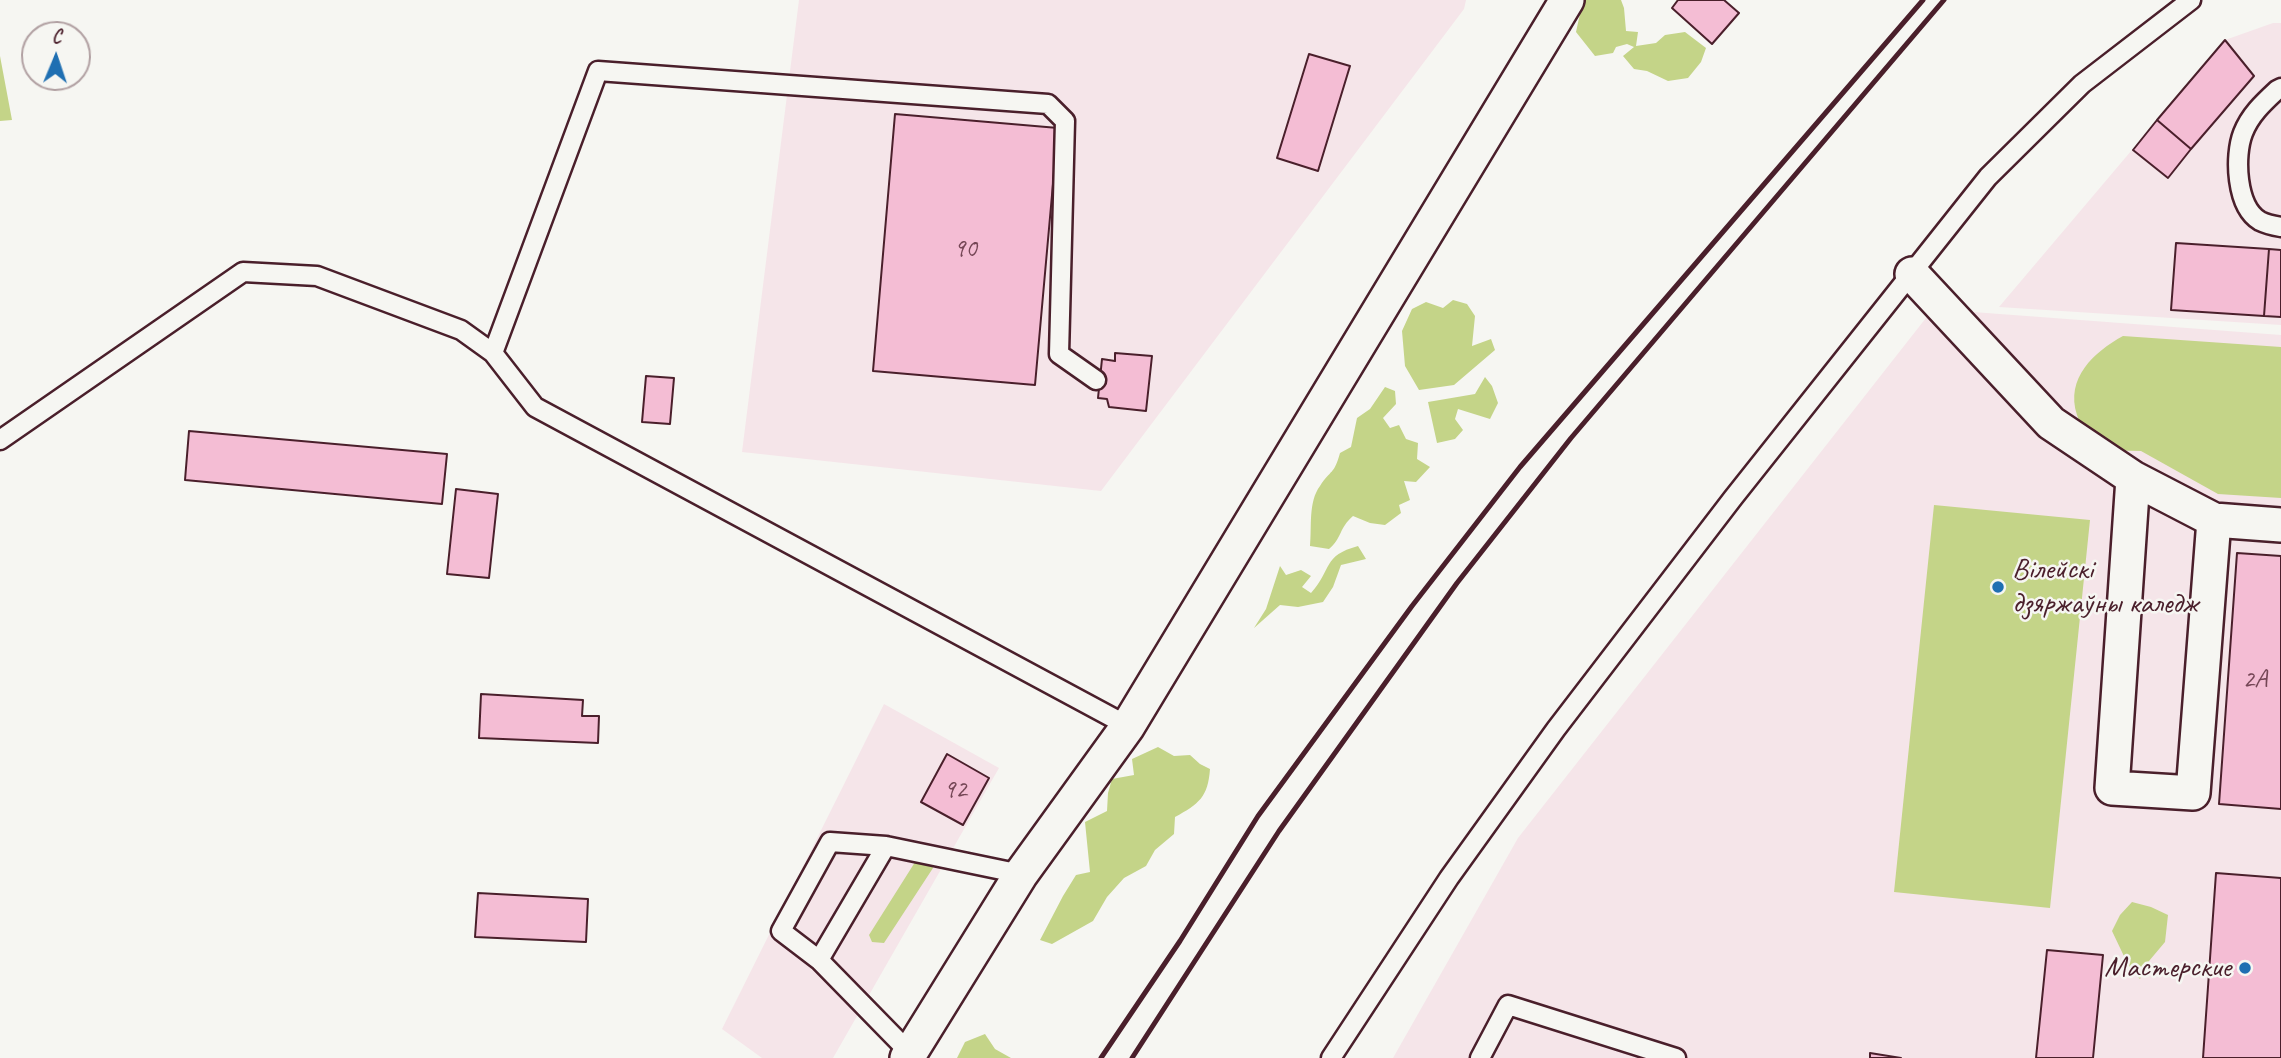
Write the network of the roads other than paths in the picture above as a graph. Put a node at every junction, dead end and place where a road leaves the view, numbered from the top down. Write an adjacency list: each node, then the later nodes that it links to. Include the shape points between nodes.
1 (1567, 0): 12 (street)
2 (2192, 0): 5 (lane, via 2082,84 1987,177)
3 (2281, 88): 4 (lane, via 2252,115 2238,163 2247,206 2258,220)
4 (2281, 227)
5 (1912, 274): 9 (street, via 2051,423); 17 (lane, via 1556,729 1449,878)
6 (493, 353): 7 (lane, via 597,71 1048,104 1065,121 1059,354); 8 (lane, via 461,330 317,276 243,272); 12 (lane, via 535,407)
7 (1096, 380)
8 (0, 440)
9 (2133, 478): 10 (street); 10 (street, via 2112,788 2193,793)
10 (2214, 520): 11 (street)
11 (2281, 525)
12 (1128, 726): 14 (street)
13 (886, 846): 14 (lane); 15 (lane); 15 (lane, via 830,842 781,930)
14 (1021, 874): 16 (street)
15 (818, 960): 16 (lane)
16 (909, 1056)
17 (1331, 1058)
18 (1480, 1058): 19 (lane, via 1508,1005)
19 (1676, 1058)

